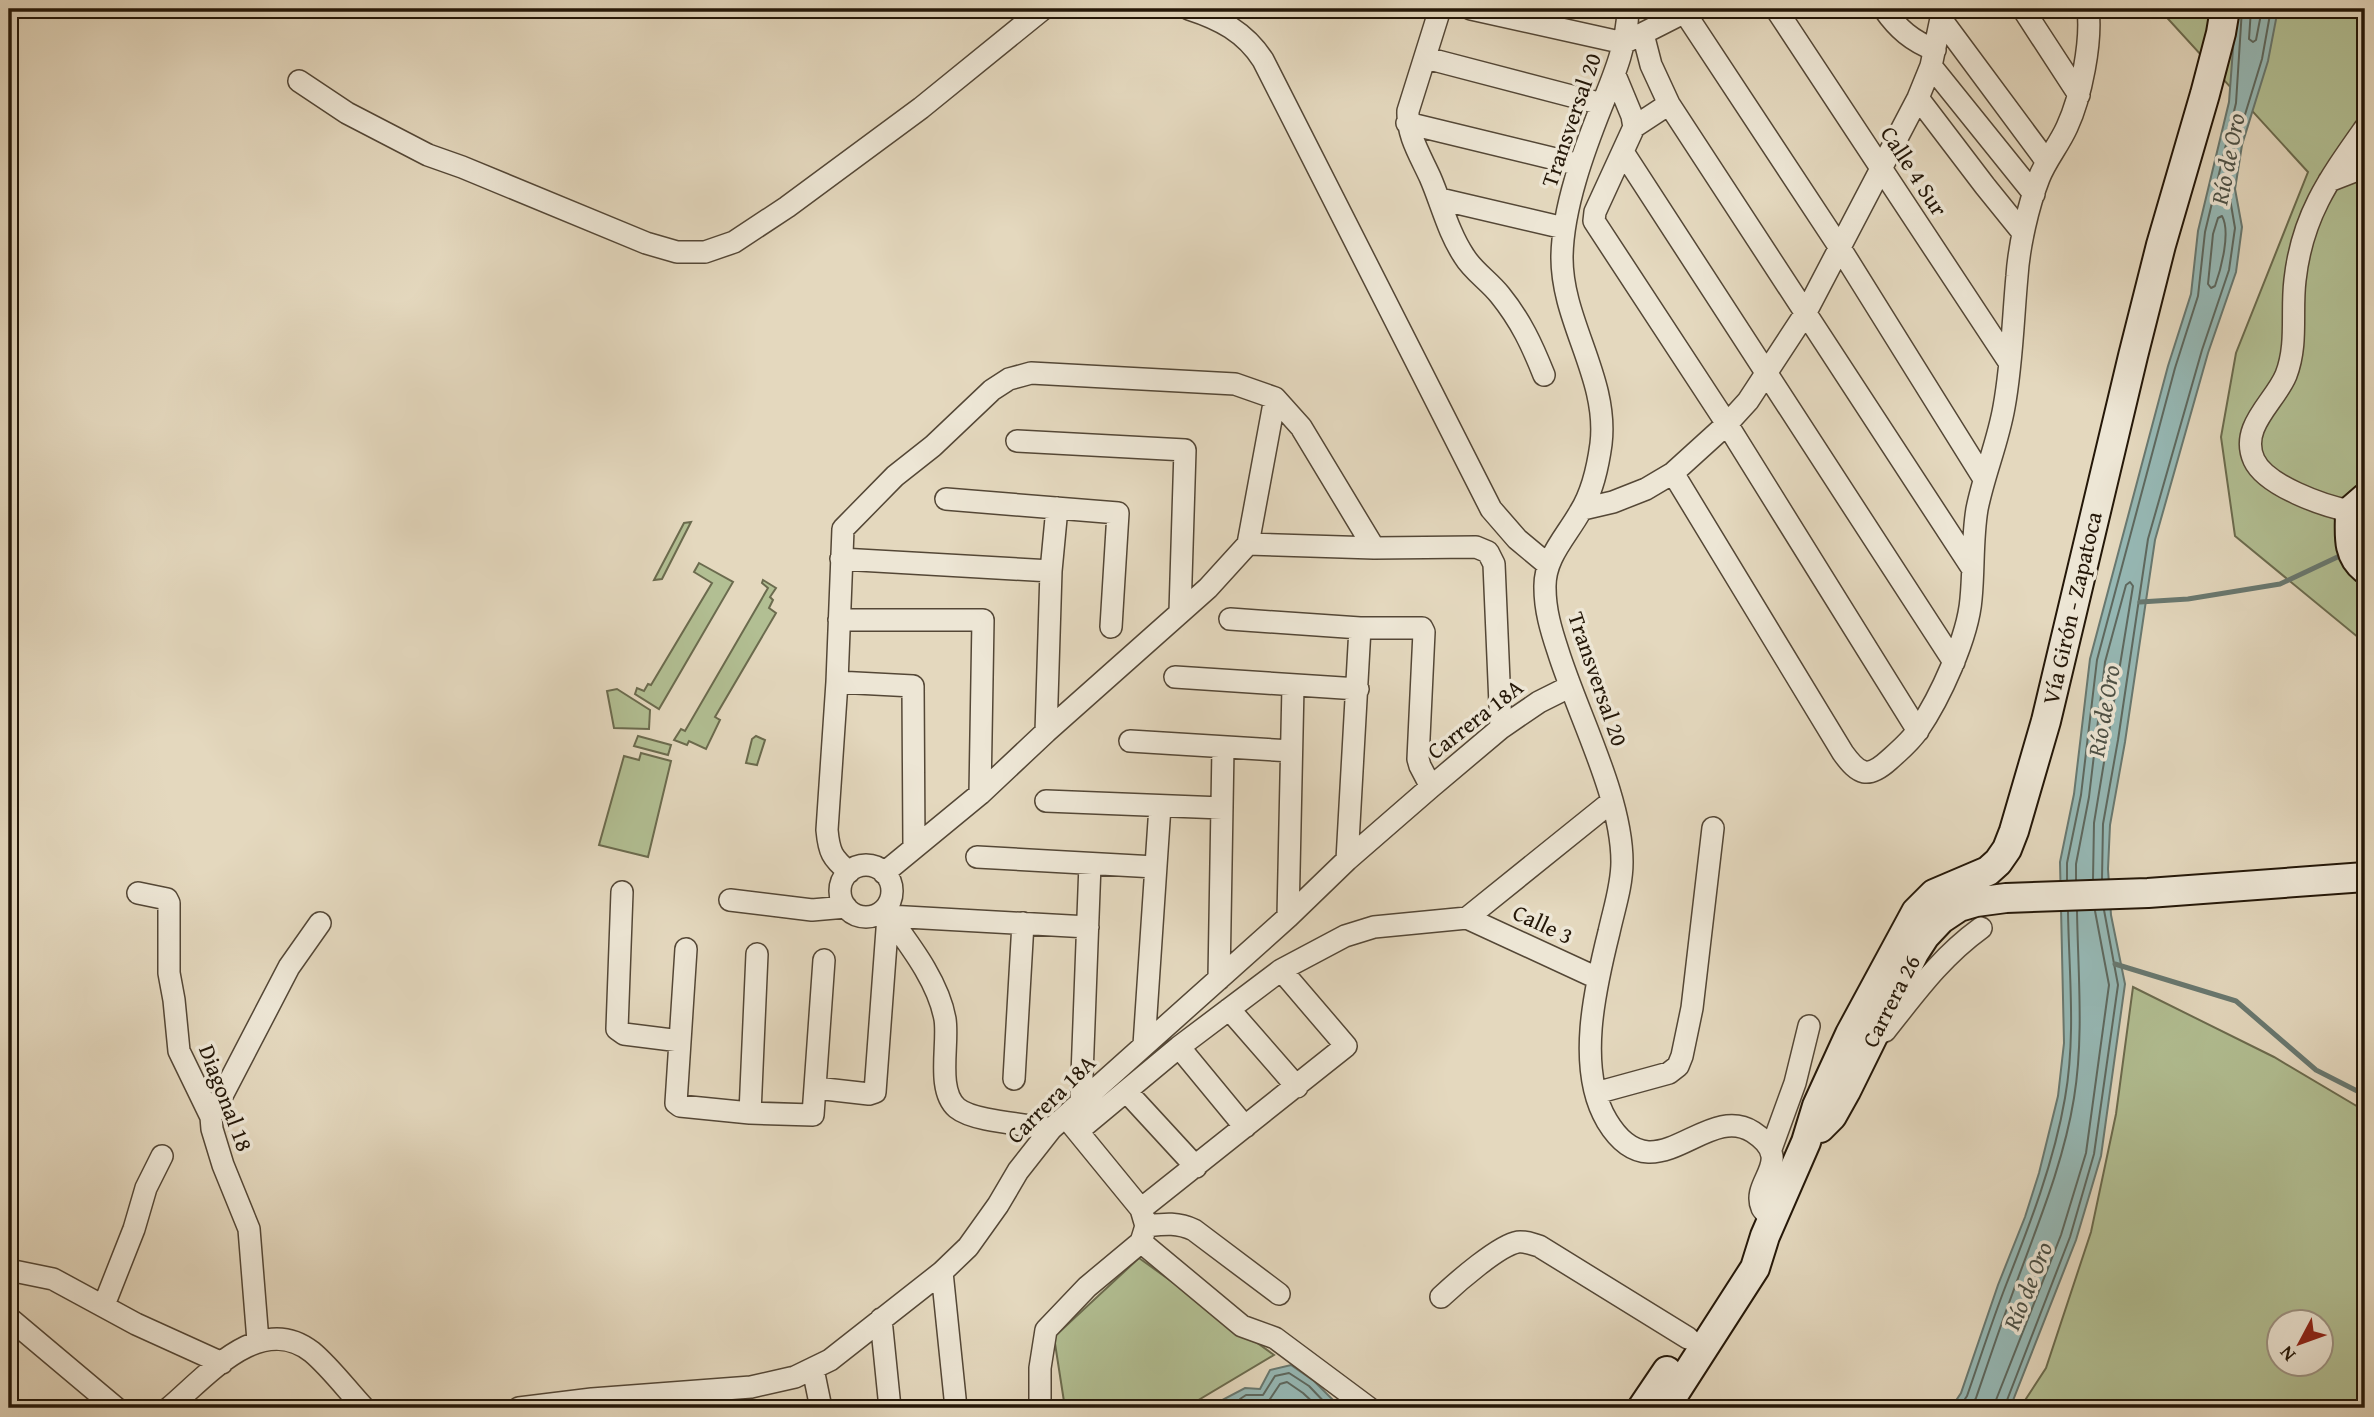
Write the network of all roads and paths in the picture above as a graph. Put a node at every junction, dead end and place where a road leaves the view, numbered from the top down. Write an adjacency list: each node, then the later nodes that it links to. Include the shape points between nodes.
1 (1043, 9): 17 (street, via 921,108 778,213 734,242 705,252 677,252 646,243 428,155 347,113)
2 (1189, 9): 53 (street, via 1232,27 1263,60 1491,509 1517,539)
3 (1440, 9): 14 (street)
4 (1471, 9): 13 (street)
5 (1628, 9): 13 (street, Transversal 20)
6 (1776, 9): 29 (street, Calle 4 Sur)
7 (1884, 9): 15 (street)
8 (2023, 9): 18 (street)
9 (2088, 9): 18 (street)
10 (2225, 9): 121 (main road, Vía Girón - Zapatoca, via 2130,368 2046,721 2014,831 1998,862 1934,894 1916,912 1850,1034)
11 (1688, 11): 13 (street); 35 (street)
12 (1942, 14): 15 (street); 26 (street)
13 (1634, 38): 16 (street, Transversal 20); 21 (street)
14 (1426, 58): 20 (street); 22 (street, via 1411,97)
15 (1933, 58): 19 (street); 31 (street)
16 (1615, 75): 20 (street, Transversal 20); 23 (street)
17 (299, 81)
18 (2079, 95): 26 (street)
19 (1918, 99): 29 (street); 34 (street)
20 (1602, 103): 27 (street, Transversal 20)
21 (1669, 104): 23 (street); 36 (street)
22 (1408, 123): 27 (street); 32 (street)
23 (1634, 128): 25 (street)
24 (2365, 128): 30 (street)
25 (1623, 152): 38 (street); 41 (street, via 1594,221)
26 (2047, 162): 31 (street)
27 (1580, 165): 33 (street, Transversal 20)
28 (2365, 167): 30 (street)
29 (1882, 171): 35 (street); 37 (street, Calle 4 Sur)
30 (2329, 181): 46 (street, via 2302,237 2292,352 2286,376 2254,425 2253,459 2270,479 2326,506)
31 (2034, 194): 34 (street)
32 (1440, 199): 33 (street); 39 (street, via 1461,252 1526,331)
33 (1564, 228): 48 (street, Transversal 20, via 1563,289 1595,383 1602,424 1595,475)
34 (2023, 233): 37 (street)
35 (1840, 248): 36 (street); 44 (street)
36 (1804, 314): 38 (street); 54 (street)
37 (2009, 362): 44 (street, via 2005,406)
38 (1767, 373): 41 (street); 61 (street)
39 (1544, 375)
40 (1275, 398): 49 (street); 50 (street, via 1301,427); 52 (street, via 1236,384 1031,373 1009,379 846,523)
41 (1727, 424): 43 (street); 68 (street)
42 (1017, 441): 56 (street, via 1185,450)
43 (1673, 473): 48 (street, via 1624,498); 68 (street, via 1851,764 1861,772 1873,772)
44 (1984, 479): 54 (street)
45 (946, 499): 47 (street)
46 (2361, 503): 51 (main road)
47 (1057, 508): 55 (street); 59 (street, via 1118,513)
48 (1583, 509): 53 (street, Transversal 20)
49 (1248, 544): 50 (street); 56 (street)
50 (1374, 548): 67 (street, via 1476,547 1488,552 1494,564)
51 (2357, 558)
52 (841, 559): 55 (street); 58 (street)
53 (1548, 564): 65 (street, Transversal 20, via 1546,610)
54 (1972, 568): 61 (street, via 1967,627)
55 (1051, 571): 69 (street)
56 (1180, 612): 69 (street)
57 (1230, 619): 60 (street)
58 (839, 620): 63 (street); 74 (street, via 983,620)
59 (1111, 627)
60 (1360, 628): 66 (street); 73 (street, via 1424,630 1418,759)
61 (1954, 662): 68 (street)
62 (1175, 677): 64 (street)
63 (837, 682): 80 (street, via 913,686); 85 (street, via 827,830 829,850)
64 (1293, 686): 66 (street); 72 (street)
65 (1569, 687): 67 (street, Carrera 18A); 76 (street, Transversal 20)
66 (1358, 690): 82 (street)
67 (1501, 728): 73 (street, Carrera 18A)
68 (1918, 731)
69 (1046, 732): 74 (street)
70 (1130, 740): 71 (street)
71 (1223, 748): 72 (street); 78 (street)
72 (1291, 751): 93 (street)
73 (1431, 787): 82 (street, Carrera 18A)
74 (980, 794): 80 (street)
75 (1046, 801): 77 (street)
76 (1611, 802): 94 (street); 103 (street, Transversal 20, via 1620,833 1622,871)
77 (1160, 806): 78 (street); 84 (street)
78 (1222, 808): 104 (street)
79 (1713, 828): 115 (street, via 1692,1008 1678,1066 1669,1073)
80 (914, 847): 86 (street)
81 (977, 857): 83 (street)
82 (1347, 860): 93 (street, Carrera 18A)
83 (1090, 864): 84 (street); 97 (street)
84 (1155, 867): 108 (street)
85 (849, 872): 86 (street, via 870,866); 91 (street, via 841,885)
86 (884, 873): 92 (street, via 892,891)
87 (2365, 877): 110 (main road, Carrera 26, via 2006,898 1959,907 1941,919 1914,953)
88 (622, 892): 107 (street, via 617,1028 624,1034)
89 (138, 893): 118 (street, Diagonal 18, via 162,896 169,903 169,973 179,1051)
90 (730, 900): 91 (street, via 812,910)
91 (846, 907): 92 (street, via 860,916)
92 (886, 913): 96 (street); 113 (street, via 875,1092); 119 (street, via 940,999 945,1023 945,1080 948,1097 957,1108 976,1117)
93 (1288, 917): 104 (street, Carrera 18A)
94 (1467, 918): 102 (street, via 1404,923 1345,936); 103 (street, Calle 3)
95 (320, 923): 118 (street, via 289,967)
96 (1023, 923): 97 (street); 111 (street)
97 (1088, 927): 116 (street)
98 (1982, 928): 110 (street, via 1922,982)
99 (686, 949): 107 (street)
100 (757, 954): 117 (street)
101 (824, 960): 113 (street)
102 (1281, 970): 105 (street); 112 (street, via 1346,1046)
103 (1597, 978): 115 (street, Transversal 20, via 1591,1030)
104 (1219, 979): 108 (street, Carrera 18A)
105 (1229, 1009): 109 (street); 112 (street)
106 (1809, 1026): 122 (street)
107 (680, 1041): 117 (street, via 677,1105)
108 (1144, 1045): 116 (street, Carrera 18A)
109 (1179, 1047): 114 (street); 120 (street)
110 (1861, 1060): 121 (main road, Carrera 26, via 1832,1116)
111 (1014, 1079)
112 (1297, 1087): 120 (street)
113 (816, 1088): 117 (street, via 811,1116)
114 (1126, 1091): 119 (street); 124 (street)
115 (1596, 1093): 122 (street, Transversal 20, via 1609,1125 1636,1150 1663,1151 1730,1125 1750,1130)
116 (1082, 1102): 119 (street, Carrera 18A)
117 (750, 1113)
118 (211, 1117): 135 (street, Diagonal 18, via 223,1165 249,1229)
119 (1065, 1125): 125 (street); 128 (street, Carrera 18A, via 1018,1171 984,1227)
120 (1245, 1127): 124 (street)
121 (1806, 1142): 126 (main road)
122 (1771, 1149): 126 (street, via 1761,1198)
123 (162, 1156): 131 (street)
124 (1196, 1167): 125 (street)
125 (1143, 1226): 129 (street, via 1182,1224); 145 (street, via 1046,1330 1040,1368); 146 (street, via 1242,1326 1275,1338)
126 (1768, 1227): 134 (main road, via 1742,1257); 148 (main road, via 1755,1268)
127 (9, 1270): 131 (street, via 53,1279)
128 (942, 1272): 133 (street, Carrera 18A); 144 (street)
129 (1279, 1294)
130 (1441, 1297): 134 (street, via 1465,1274 1514,1242 1527,1242 1539,1245)
131 (104, 1305): 136 (street)
132 (9, 1318): 138 (street)
133 (881, 1319): 137 (street, Carrera 18A); 143 (street)
134 (1688, 1338): 147 (main road)
135 (258, 1341): 136 (street); 140 (street, via 285,1339 310,1351)
136 (222, 1363): 139 (street)
137 (813, 1369): 141 (street, Carrera 18A, via 751,1387); 142 (street)
138 (116, 1408)
139 (169, 1408)
140 (364, 1408)
141 (519, 1408)
142 (821, 1408)
143 (890, 1408)
144 (956, 1408)
145 (1043, 1408)
146 (1369, 1408)
147 (1642, 1408)
148 (1665, 1408)

